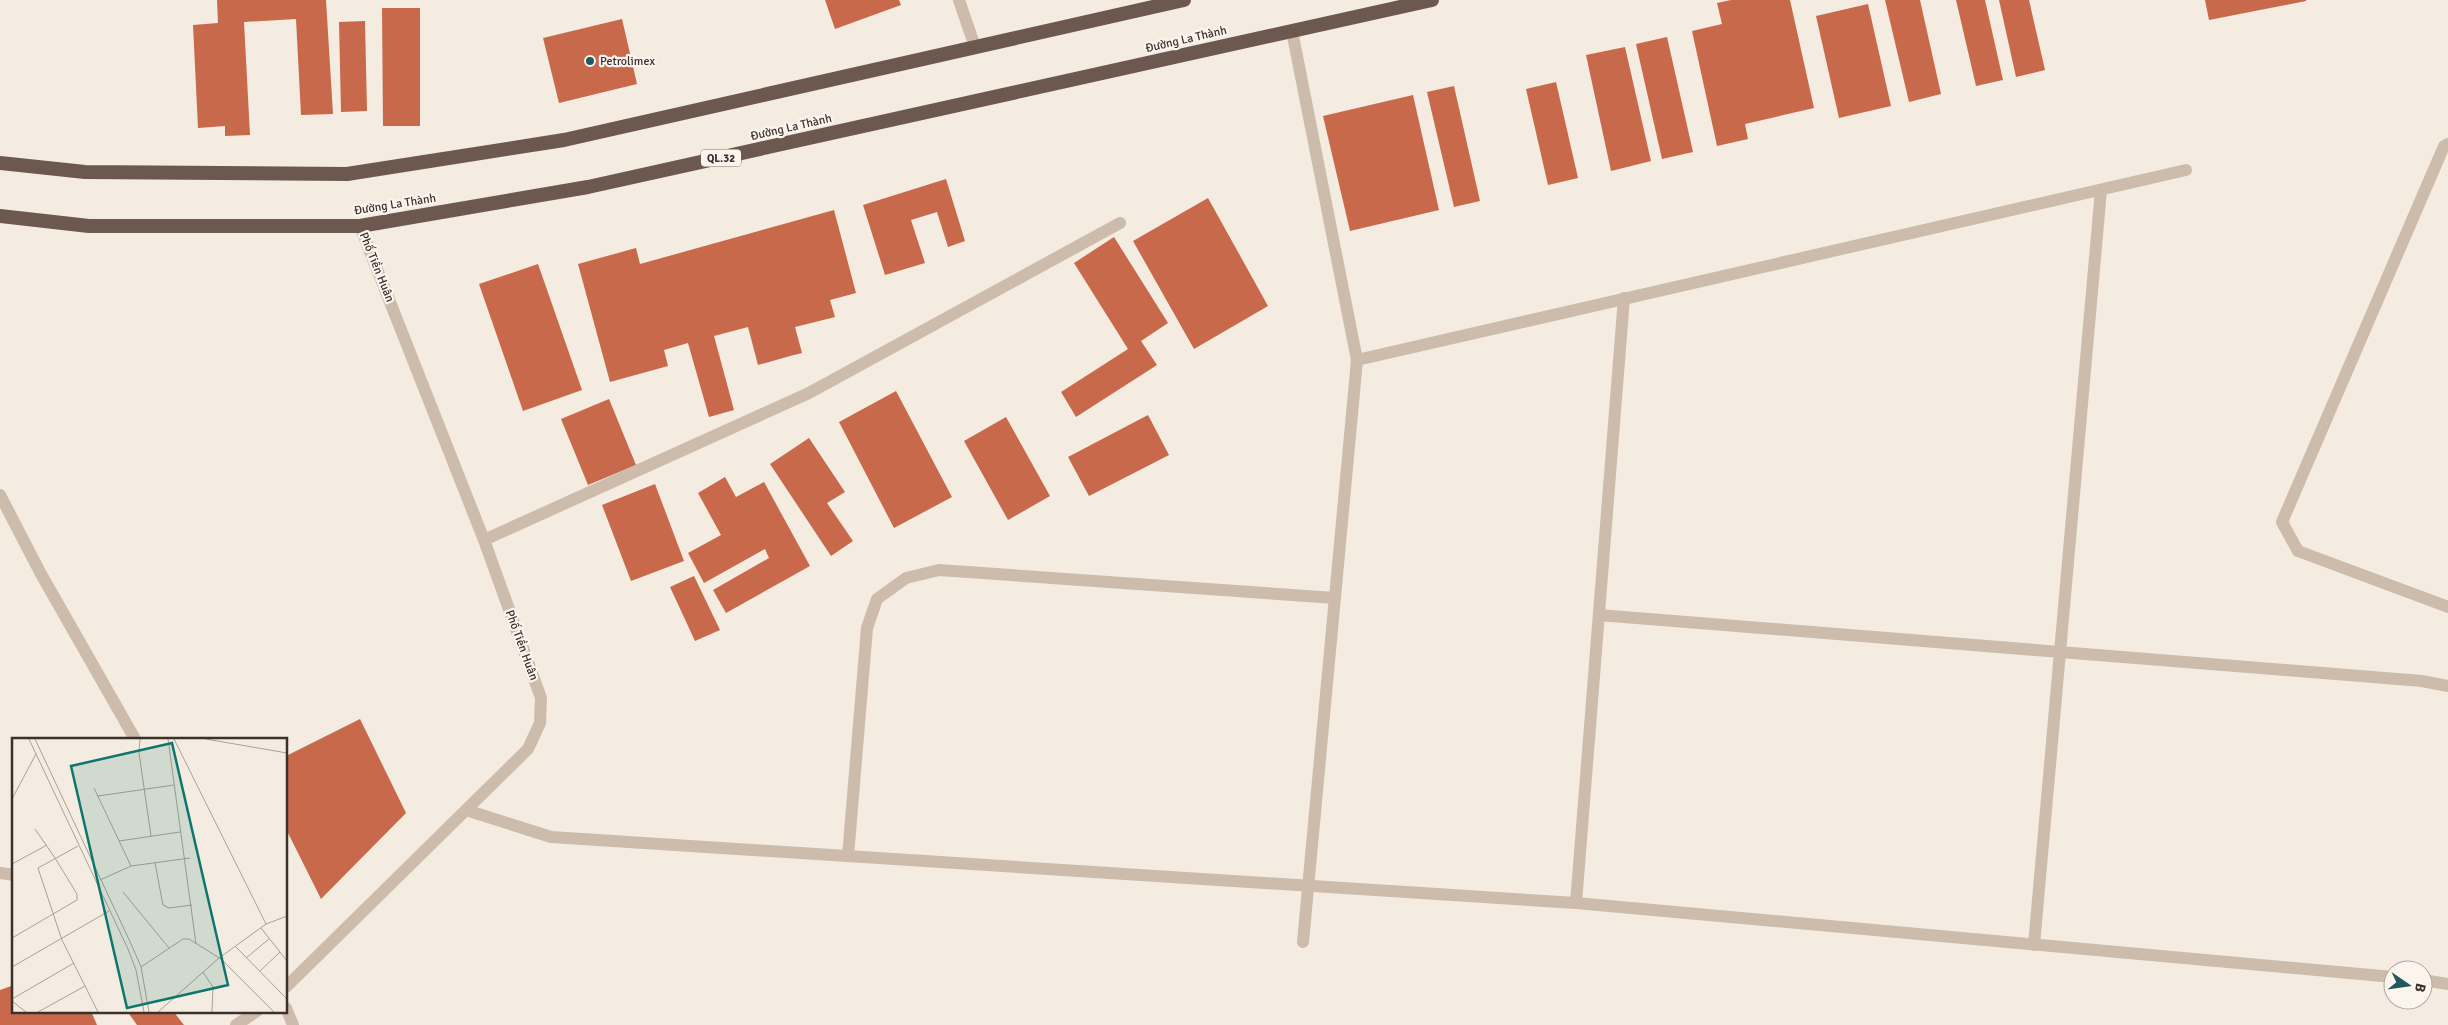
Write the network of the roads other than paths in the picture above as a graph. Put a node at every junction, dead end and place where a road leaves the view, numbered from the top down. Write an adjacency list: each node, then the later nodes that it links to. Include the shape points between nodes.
1 (959, 0): 5 (street)
2 (1184, 0): 5 (highway)
3 (1432, 0): 4 (highway, Đường La Thành / QL.32)
4 (1292, 31): 12 (highway, Đường La Thành / QL.32, via 588,187); 14 (street)
5 (975, 47): 7 (highway, via 564,140 347,174 85,172)
6 (2448, 144): 18 (street, via 2444,146 2282,522 2298,551)
7 (0, 164)
8 (2186, 170): 9 (street)
9 (2101, 190): 13 (street); 20 (street)
10 (0, 216): 12 (highway, Đường La Thành / QL.32, via 89,226)
11 (1120, 224): 16 (street, via 809,393)
12 (360, 226): 16 (street, Phố Tiền Huân)
13 (1624, 298): 14 (street); 19 (street)
14 (1357, 360): 17 (street)
15 (0, 495): 22 (street)
16 (484, 540): 23 (street, Phố Tiền Huân, via 541,698 540,723 528,750)
17 (1335, 598): 24 (street, via 939,570 906,578 877,599 867,628); 25 (street)
18 (2448, 608)
19 (1599, 614): 20 (street); 26 (street)
20 (2060, 651): 21 (street, via 2422,680); 28 (street)
21 (2448, 686)
22 (134, 738)
23 (466, 810): 24 (street, via 551,837); 32 (street, Phố Tiền Huân)
24 (848, 856): 25 (street)
25 (1308, 886): 26 (street); 27 (street)
26 (1576, 903): 28 (street)
27 (1303, 942)
28 (2034, 945): 29 (street)
29 (2383, 977)
30 (2433, 982): 31 (street)
31 (2448, 984)
32 (288, 985)
33 (256, 1012): 35 (street)
34 (288, 1012): 36 (street)
35 (236, 1025)
36 (293, 1025)

